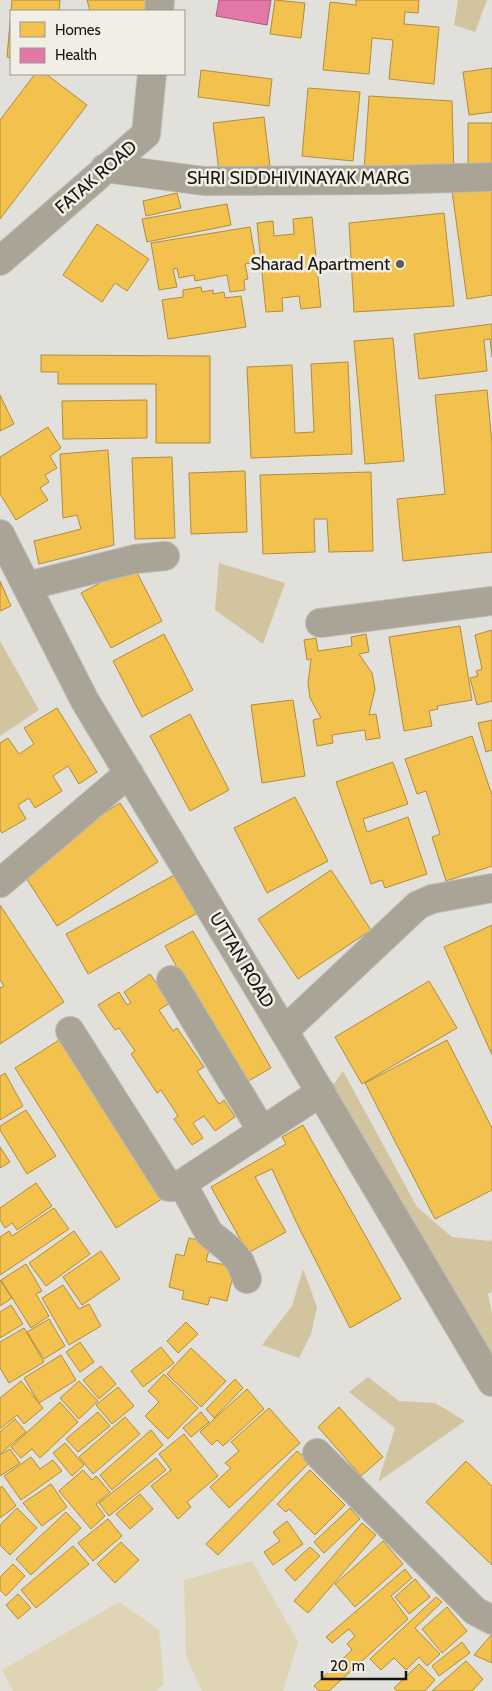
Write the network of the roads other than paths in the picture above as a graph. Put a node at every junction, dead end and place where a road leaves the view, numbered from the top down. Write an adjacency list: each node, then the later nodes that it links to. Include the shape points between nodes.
1 (152, 75): 2 (street, FATAK ROAD, via 146,134)
2 (105, 168): 3 (street, SHRI SIDDHIVINAYAK MARG, via 204,181); 4 (street, FATAK ROAD)
3 (492, 177)
4 (0, 260)
5 (0, 534): 7 (street, UTTAN ROAD)
6 (165, 556): 7 (street, via 135,559)
7 (27, 586): 10 (street, UTTAN ROAD, via 85,701)
8 (492, 601): 9 (street)
9 (320, 623)
10 (129, 773): 11 (street); 15 (street, UTTAN ROAD)
11 (0, 883)
12 (492, 888): 15 (street, via 432,899 418,905)
13 (171, 980): 17 (street)
14 (70, 1031): 18 (street, via 169,1187)
15 (284, 1031): 16 (street, UTTAN ROAD)
16 (321, 1092): 17 (street); 20 (street, UTTAN ROAD)
17 (262, 1131): 18 (street)
18 (182, 1183): 19 (street, via 209,1234 230,1250 240,1262)
19 (247, 1279)
20 (492, 1382)
21 (317, 1453): 22 (street, via 475,1610)
22 (492, 1620)

